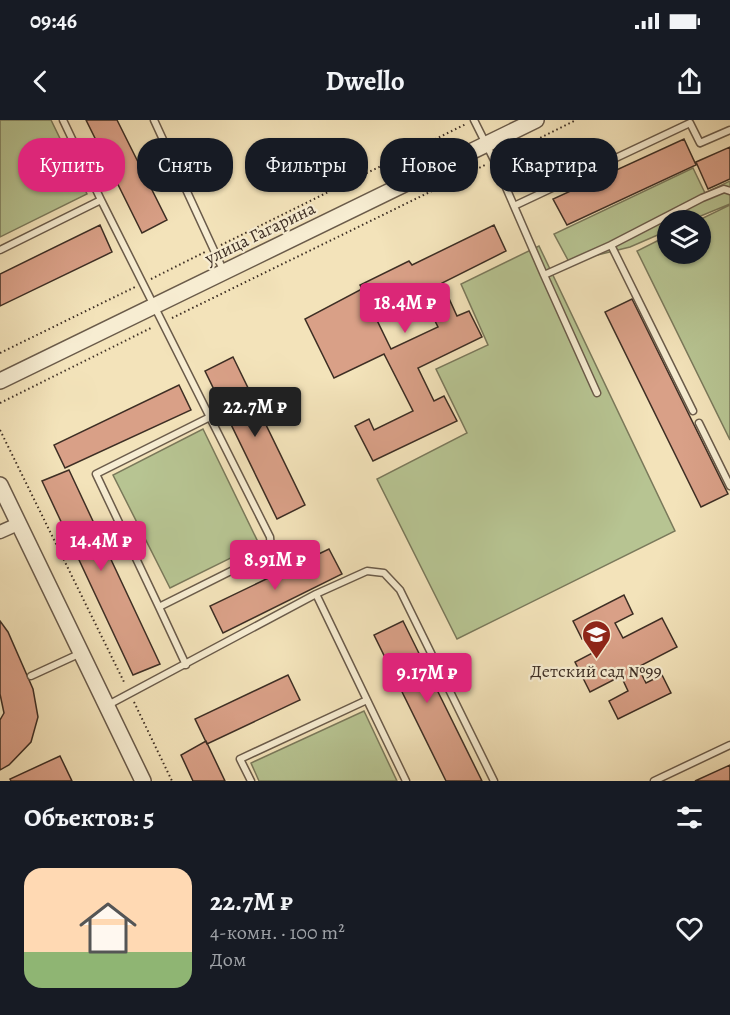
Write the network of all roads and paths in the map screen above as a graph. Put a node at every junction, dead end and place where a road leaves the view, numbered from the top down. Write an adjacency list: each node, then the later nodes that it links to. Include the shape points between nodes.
1 (63, 120): 13 (lane)
2 (154, 120): 16 (lane)
3 (474, 120): 8 (lane); 16 (path)
4 (536, 120): 8 (street, улица Гагарина)
5 (576, 120): 7 (path)
6 (730, 130): 14 (lane, via 700,143 690,123)
7 (539, 138)
8 (486, 144): 9 (lane); 18 (street, улица Гагарина)
9 (490, 152)
10 (490, 162): 22 (path)
11 (730, 191): 15 (lane, via 724,189 702,198)
12 (508, 192): 14 (lane)
13 (101, 200): 17 (lane); 20 (lane)
14 (514, 206): 19 (lane)
15 (611, 245): 19 (lane); 27 (lane)
16 (214, 248): 18 (lane); 20 (path)
17 (0, 250)
18 (224, 272): 21 (street, улица Гагарина)
19 (544, 275): 25 (lane)
20 (144, 283): 21 (lane); 23 (path)
21 (155, 306): 22 (lane); 24 (street, улица Гагарина)
22 (163, 322): 26 (path); 28 (lane)
23 (0, 352)
24 (0, 381)
25 (597, 393)
26 (0, 403)
27 (693, 411)
28 (210, 417): 36 (lane, via 270,537 271,549); 36 (lane, via 96,474)
29 (699, 423): 32 (lane)
30 (0, 430): 40 (path)
31 (0, 485): 33 (street)
32 (730, 486)
33 (18, 524): 34 (street); 37 (street)
34 (0, 532)
35 (316, 594): 38 (lane); 41 (lane); 48 (lane, via 367,571 384,573 400,590)
36 (159, 607): 38 (lane)
37 (81, 652): 39 (lane); 42 (street)
38 (186, 665): 40 (lane)
39 (31, 676)
40 (130, 694): 42 (lane); 45 (path)
41 (367, 700): 46 (lane, via 240,759); 47 (lane)
42 (107, 706): 44 (street)
43 (730, 745): 49 (lane)
44 (141, 780)
45 (172, 781)
46 (250, 781)
47 (406, 781)
48 (494, 781)
49 (654, 781)

